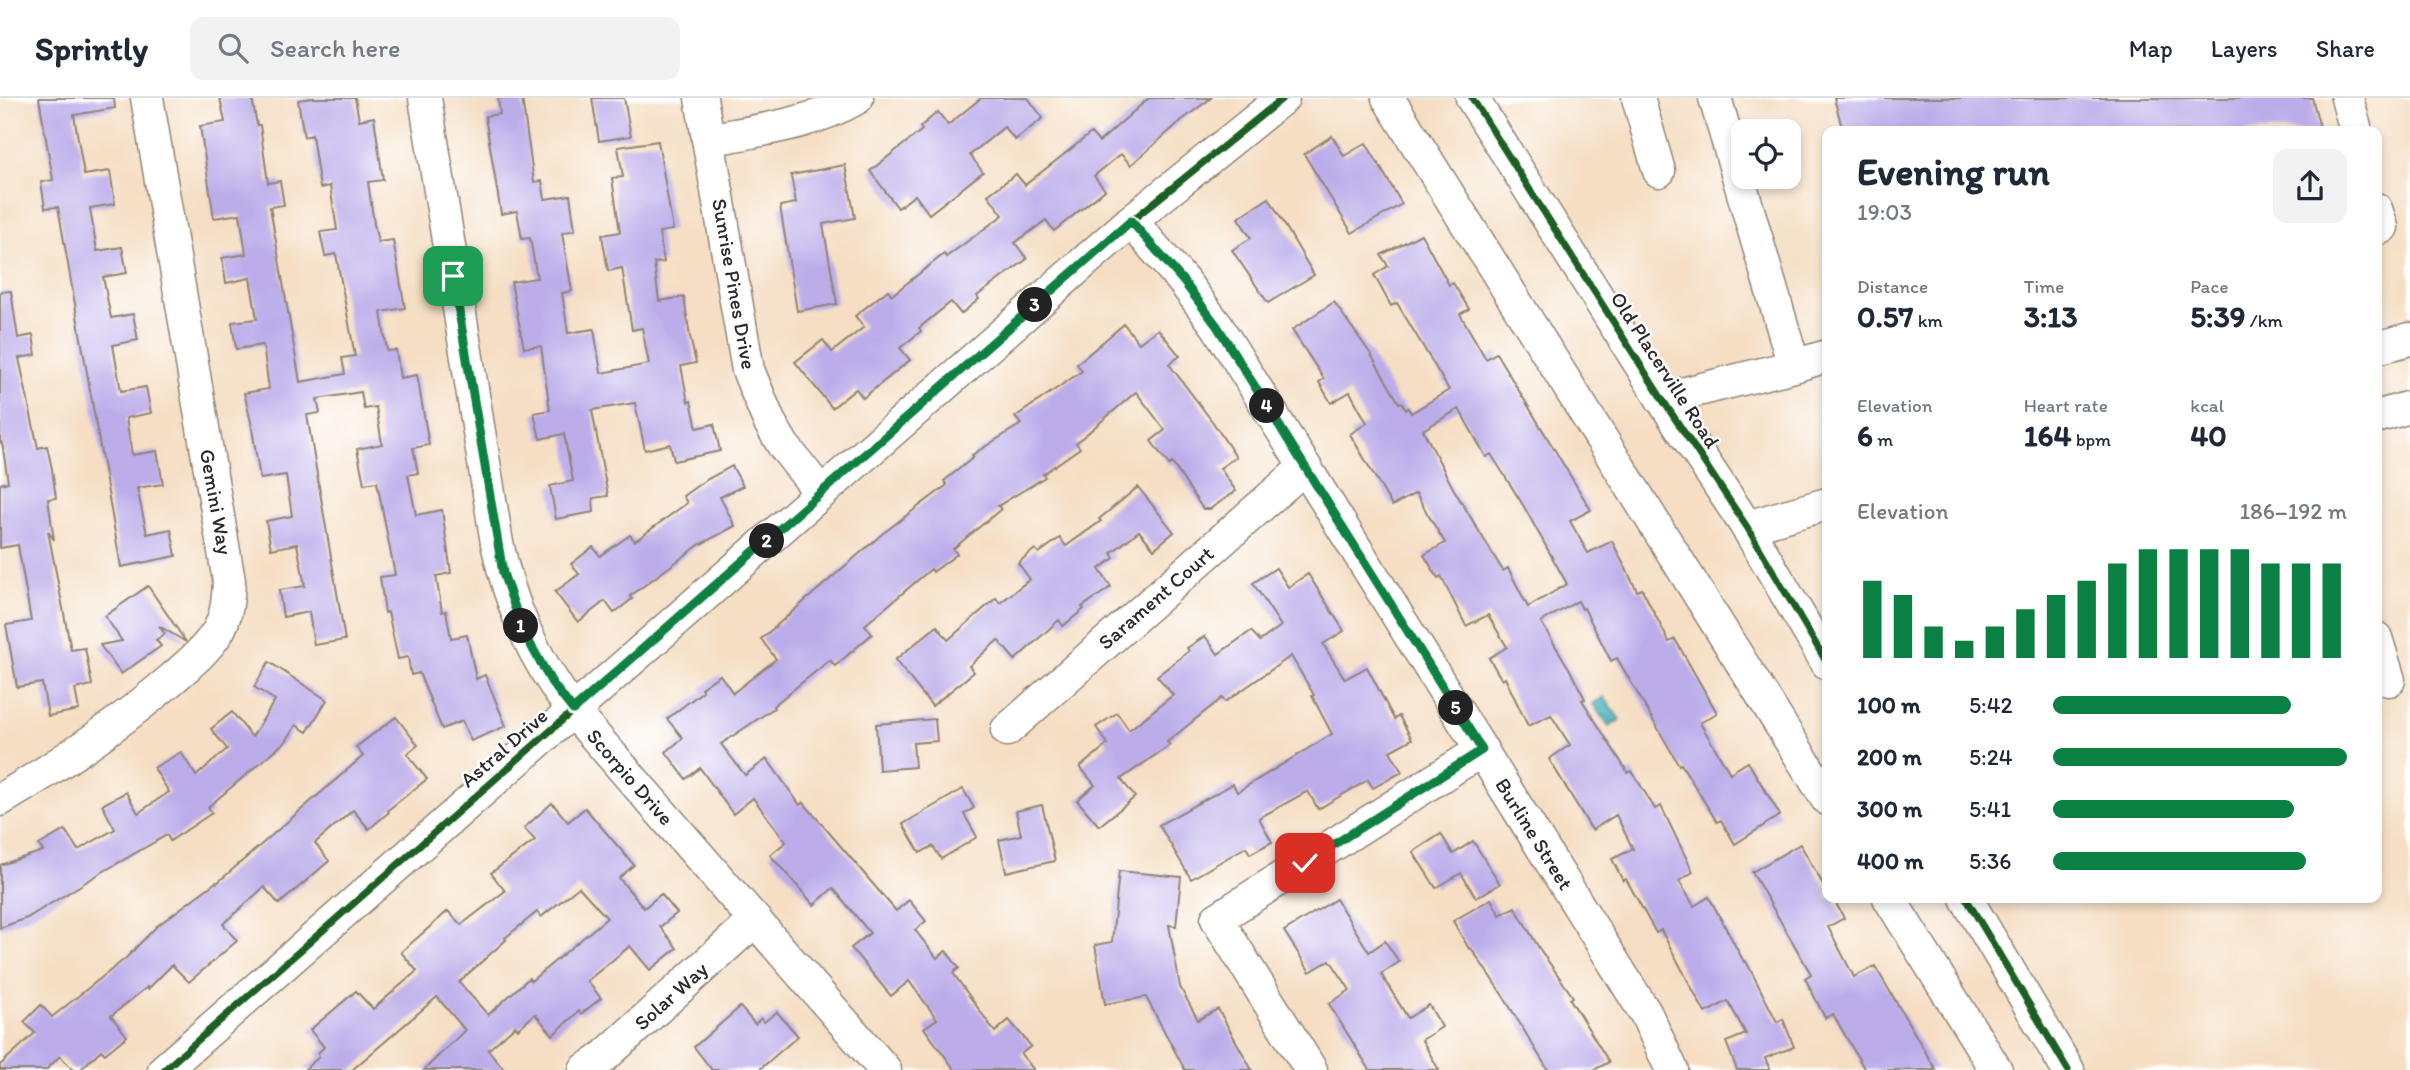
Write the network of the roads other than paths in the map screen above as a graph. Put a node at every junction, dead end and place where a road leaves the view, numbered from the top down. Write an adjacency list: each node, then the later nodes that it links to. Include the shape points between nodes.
1 (147, 98): 33 (street, Gemini Way, via 229,581 228,607 203,651 140,706 48,772)
2 (425, 98): 29 (street, Scorpio Drive, via 503,573 527,639)
3 (701, 98): 12 (street, Sunrise Pines Drive)
4 (857, 98): 12 (street, via 798,123)
5 (1283, 98): 14 (street, Astral Drive)
6 (1388, 98): 32 (street)
7 (1472, 98): 19 (street, Old Placerville Road)
8 (1638, 98): 13 (street)
9 (1715, 98): 18 (street)
10 (2347, 98): 11 (street)
11 (2355, 126)
12 (708, 140): 23 (street, Sunrise Pines Drive, via 748,370 783,445)
13 (1659, 171)
14 (1131, 221): 22 (street, Burline Street, via 1200,302); 23 (street, Astral Drive)
15 (2410, 339): 16 (street)
16 (2382, 346)
17 (1822, 358): 18 (street)
18 (1794, 366): 19 (street)
19 (1662, 399): 25 (street, Old Placerville Road)
20 (2410, 407): 21 (street)
21 (2382, 415)
22 (1305, 467): 30 (street, Sarament Court); 31 (street, Burline Street)
23 (821, 493): 29 (street, Astral Drive)
24 (1822, 505): 25 (street)
25 (1747, 527): 27 (street, Old Placerville Road)
26 (2382, 653): 28 (street)
27 (1822, 654)
28 (2392, 679)
29 (573, 710): 36 (street, Scorpio Drive); 37 (street, Astral Drive)
30 (1007, 730)
31 (1482, 750): 40 (street, via 1217,919); 41 (street, Burline Street, via 1646,1013)
32 (1822, 791)
33 (0, 800)
34 (1892, 903): 42 (street)
35 (1969, 903): 43 (street)
36 (755, 920): 38 (street, Solar Way); 39 (street, Scorpio Drive)
37 (164, 1070)
38 (585, 1070)
39 (886, 1070)
40 (1311, 1070)
41 (1672, 1070)
42 (1996, 1070)
43 (2068, 1070)

